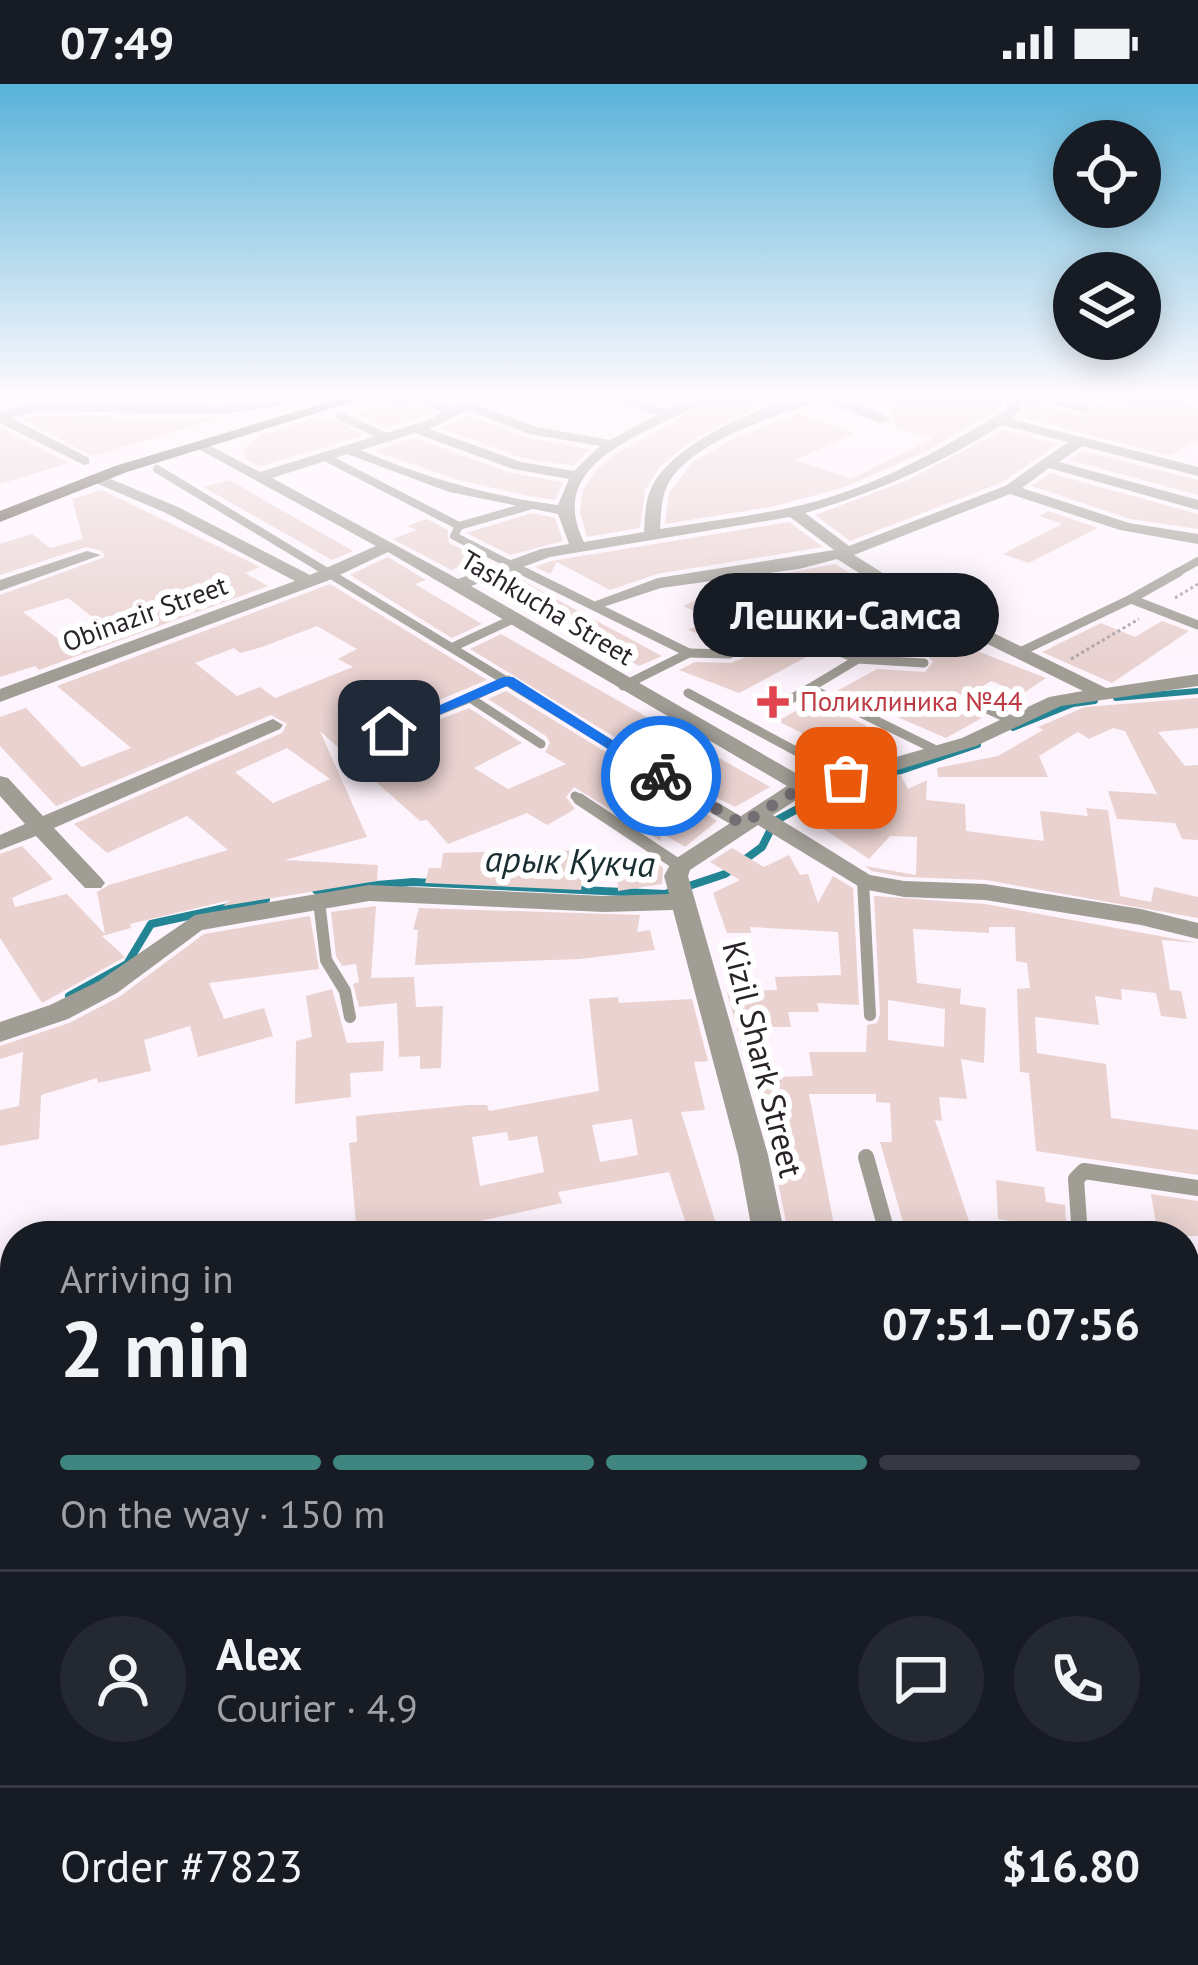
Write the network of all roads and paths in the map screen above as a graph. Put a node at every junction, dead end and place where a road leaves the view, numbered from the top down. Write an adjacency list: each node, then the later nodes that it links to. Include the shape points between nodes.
1 (45, 486): 14 (main road)
2 (77, 486): 19 (main road)
3 (114, 486): 30 (street)
4 (184, 486): 29 (lane)
5 (271, 486): 23 (street, Tashkucha Street)
6 (380, 486): 20 (lane)
7 (440, 486): 16 (street)
8 (574, 486): 17 (street)
9 (660, 486): 21 (street)
10 (868, 486): 18 (street)
11 (1015, 486): 13 (street)
12 (1129, 486): 15 (street)
13 (1010, 489): 22 (street); 25 (street)
14 (0, 502)
15 (1198, 505)
16 (529, 506): 17 (street); 20 (lane)
17 (564, 510): 24 (street, via 564,527)
18 (793, 512): 21 (street); 25 (street)
19 (0, 517)
20 (459, 526): 28 (lane, via 454,536)
21 (652, 532): 24 (street)
22 (1198, 539)
23 (389, 545): 29 (street, Obinazir Street); 32 (street, Tashkucha Street)
24 (578, 547): 28 (street)
25 (843, 552): 35 (street, via 658,583); 42 (street, via 920,604)
26 (94, 555): 33 (street)
27 (1198, 561): 34 (lane)
28 (515, 565): 32 (street); 35 (lane)
29 (331, 572): 30 (street, Obinazir Street); 41 (lane)
30 (308, 581): 54 (street, Obinazir Street)
31 (1198, 584): 36 (path)
32 (458, 585): 38 (street, Tashkucha Street)
33 (0, 586)
34 (1131, 599): 36 (lane); 42 (lane)
35 (594, 604): 43 (lane)
36 (1156, 609): 39 (lane); 46 (path)
37 (830, 614): 40 (lane)
38 (513, 619): 41 (lane); 49 (street, Tashkucha Street)
39 (1198, 625)
40 (798, 632): 43 (lane, via 729,654); 44 (lane)
41 (453, 647): 48 (lane)
42 (1022, 651): 46 (street)
43 (689, 653): 49 (lane)
44 (858, 659): 45 (lane); 50 (lane)
45 (924, 663)
46 (1056, 668): 51 (street)
47 (1195, 676): 51 (street)
48 (508, 680): 55 (lane); 68 (lane)
49 (623, 686): 66 (street, Tashkucha Street)
50 (810, 688): 56 (lane); 63 (lane)
51 (1098, 691): 59 (street)
52 (688, 693): 64 (lane)
53 (1003, 695): 58 (lane)
54 (0, 696)
55 (470, 698): 61 (lane); 62 (lane)
56 (790, 699)
57 (967, 700): 58 (lane)
58 (983, 707): 59 (lane)
59 (1013, 722): 63 (street)
60 (273, 725): 69 (street)
61 (541, 744)
62 (349, 747)
63 (940, 752): 64 (street)
64 (846, 778): 66 (street)
65 (0, 784): 69 (street)
66 (818, 791): 68 (street)
67 (574, 796): 71 (lane)
68 (749, 820): 71 (street); 72 (street)
69 (41, 825): 70 (street); 73 (street)
70 (0, 843)
71 (679, 881): 74 (street, via 604,904 369,892); 81 (street, Kizil Shark Street)
72 (863, 881): 75 (street, via 985,892); 76 (lane)
73 (92, 883)
74 (319, 901): 77 (lane, via 326,960); 78 (street, via 195,923 108,988)
75 (1198, 931)
76 (870, 1016)
77 (350, 1017)
78 (0, 1032)
79 (866, 1157): 82 (lane)
80 (1198, 1188): 83 (lane, via 1084,1171 1076,1179)
81 (766, 1221)
82 (884, 1221)
83 (1079, 1221)

